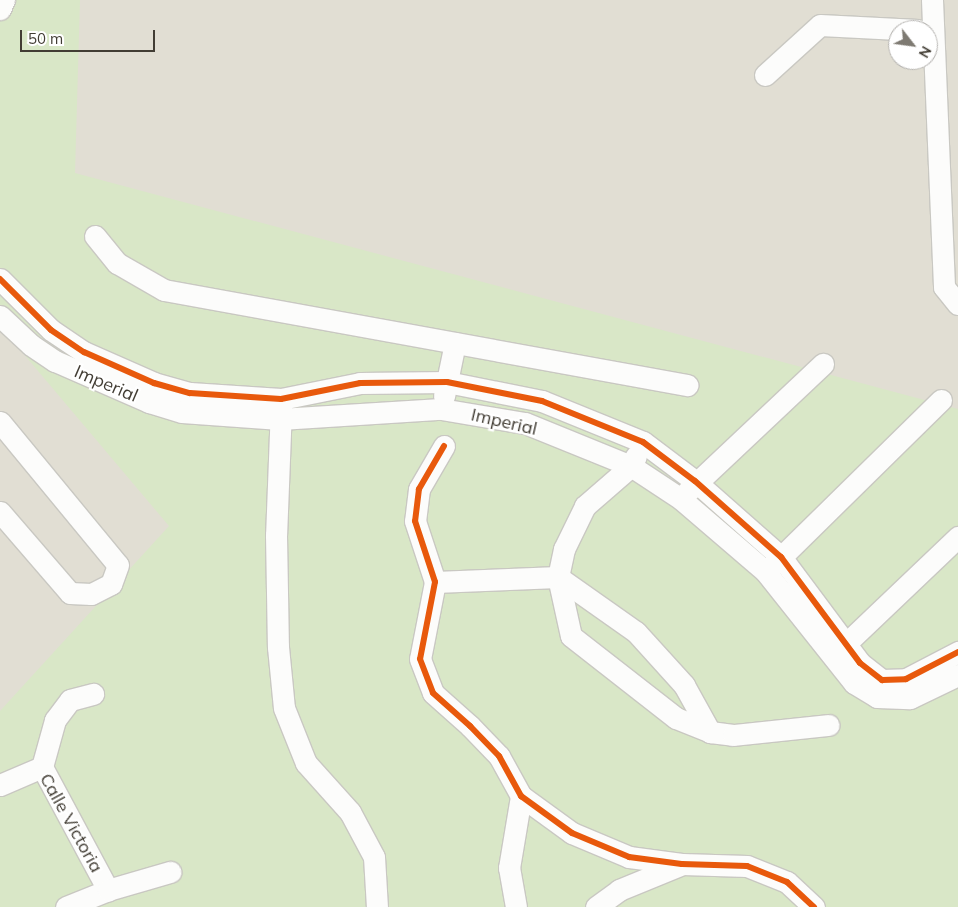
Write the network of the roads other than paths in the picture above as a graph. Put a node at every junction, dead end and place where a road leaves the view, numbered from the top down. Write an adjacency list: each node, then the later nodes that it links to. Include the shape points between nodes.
1 (4, 0): 3 (street)
2 (932, 0): 4 (street)
3 (0, 10)
4 (928, 20)
5 (888, 29): 7 (street, via 820,25)
6 (929, 70): 10 (street, via 944,287)
7 (765, 75)
8 (95, 236): 12 (street, via 117,263 164,290)
9 (0, 280): 17 (street, via 51,330 84,352 154,383)
10 (958, 304)
11 (0, 316): 17 (street, Imperial, via 31,345 55,361 105,384)
12 (455, 343): 14 (street); 15 (street)
13 (823, 364): 24 (street)
14 (447, 382): 18 (street, via 360,383); 19 (street); 21 (street, via 542,402)
15 (687, 385)
16 (941, 400): 28 (street)
17 (186, 402): 18 (street)
18 (281, 409): 19 (street, Imperial); 44 (street, via 276,535 278,647 284,708 306,763 350,812 374,857)
19 (441, 409): 23 (street, Imperial, via 525,423)
20 (0, 422): 26 (street, via 118,565 111,584 91,594 70,593)
21 (643, 442): 23 (street); 24 (street)
22 (444, 446): 30 (street, via 419,489 415,521)
23 (631, 466): 25 (street, Imperial); 29 (street, via 585,506 564,549)
24 (695, 481): 25 (street); 28 (street)
25 (681, 499): 28 (street, Imperial)
26 (0, 512)
27 (958, 537): 31 (street)
28 (773, 564): 31 (street)
29 (558, 577): 30 (street); 36 (street, via 636,632 684,685); 36 (street, via 571,636 676,718)
30 (435, 582): 39 (street, via 420,659 432,693 499,756)
31 (839, 651): 32 (street, via 882,680 906,679); 33 (street, via 854,683 877,697 910,698)
32 (958, 652)
33 (958, 674)
34 (92, 694): 37 (street, via 70,700 55,720)
35 (828, 725): 36 (street, via 733,735)
36 (710, 732)
37 (42, 767): 38 (street, Calle Victoria); 42 (street, Calle Victoria)
38 (0, 785)
39 (520, 796): 40 (street, via 572,833 629,857); 45 (street, via 509,868)
40 (682, 864): 46 (street, via 619,890); 47 (street, via 747,866 787,882)
41 (170, 872): 42 (street)
42 (108, 890): 43 (street)
43 (66, 907)
44 (377, 907)
45 (516, 907)
46 (596, 907)
47 (814, 907)

